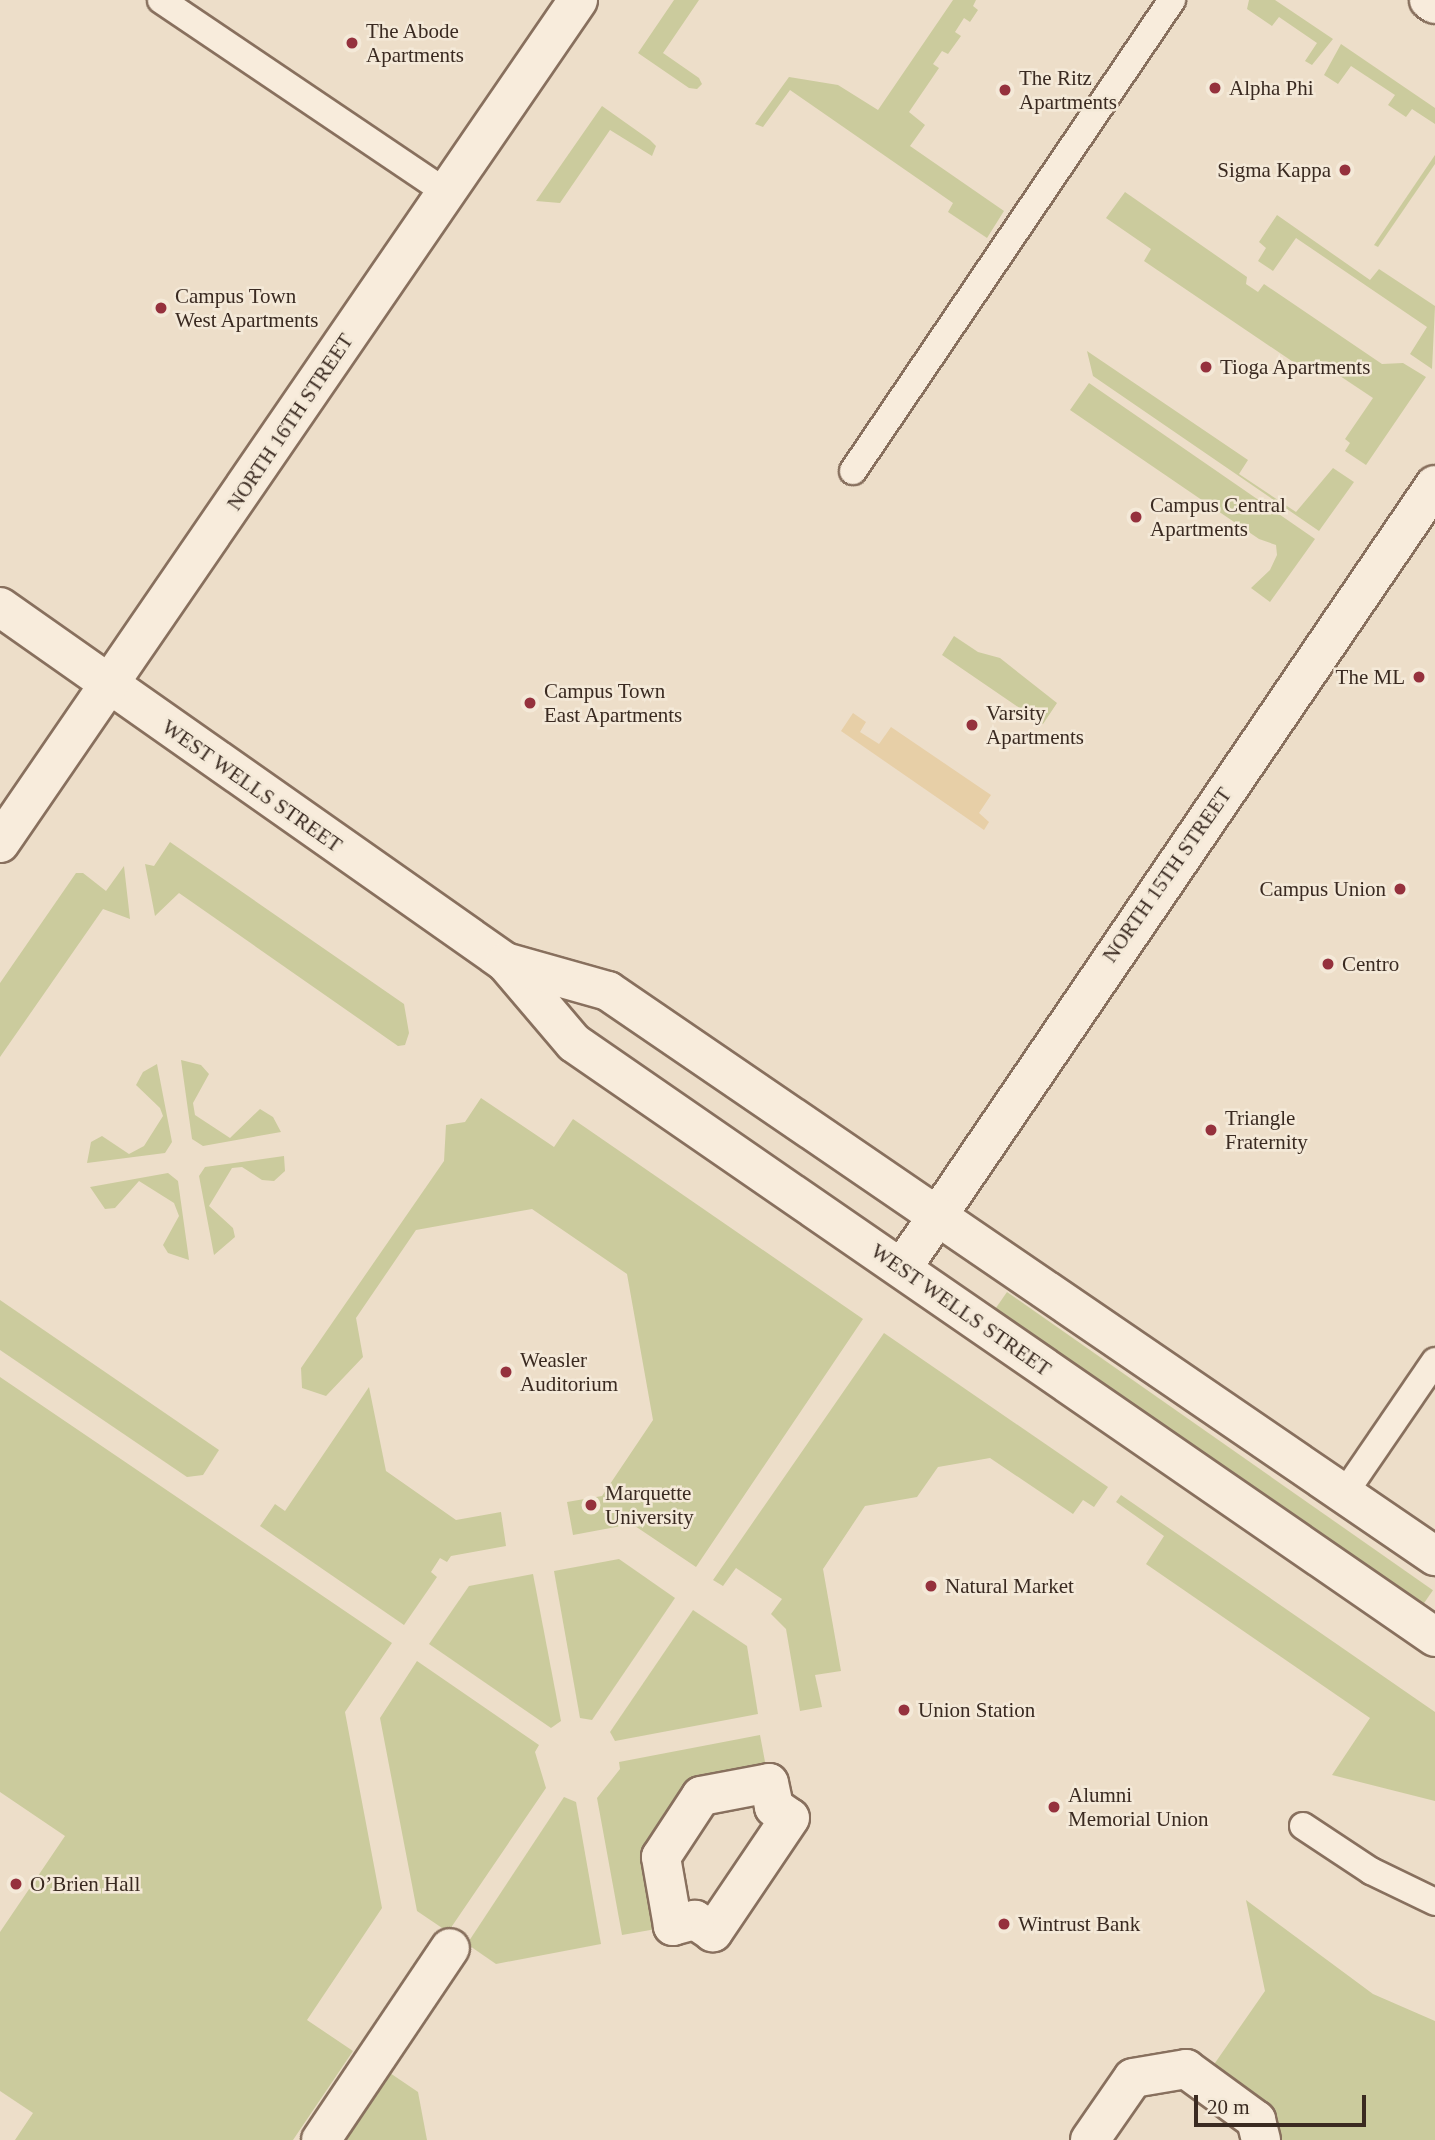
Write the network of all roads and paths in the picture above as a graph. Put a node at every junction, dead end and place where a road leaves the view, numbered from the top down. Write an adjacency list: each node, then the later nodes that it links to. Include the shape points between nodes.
1 (161, 0): 6 (lane)
2 (578, 0): 6 (street, NORTH 16TH STREET)
3 (1172, 0): 7 (lane)
4 (1429, 0): 5 (street)
5 (1435, 4)
6 (447, 193): 10 (street, NORTH 16TH STREET)
7 (853, 471)
8 (1435, 485): 13 (street, NORTH 15TH STREET)
9 (0, 607): 10 (street, WEST WELLS STREET)
10 (110, 685): 11 (street, NORTH 16TH STREET); 12 (street, WEST WELLS STREET)
11 (0, 843)
12 (505, 962): 13 (street, WEST WELLS STREET, via 608,991); 14 (street, WEST WELLS STREET, via 574,1042)
13 (937, 1213): 14 (street, NORTH 15TH STREET); 16 (street, WEST WELLS STREET)
14 (902, 1268): 18 (street, WEST WELLS STREET)
15 (1435, 1362): 16 (lane)
16 (1344, 1494): 17 (street, WEST WELLS STREET)
17 (1435, 1556)
18 (1435, 1637)
19 (1303, 1826): 20 (lane, via 1371,1871)
20 (1435, 1902)
21 (450, 1948): 22 (street)
22 (321, 2140)
23 (1090, 2140): 24 (street, via 1133,2078 1186,2069 1256,2120)
24 (1261, 2140)

